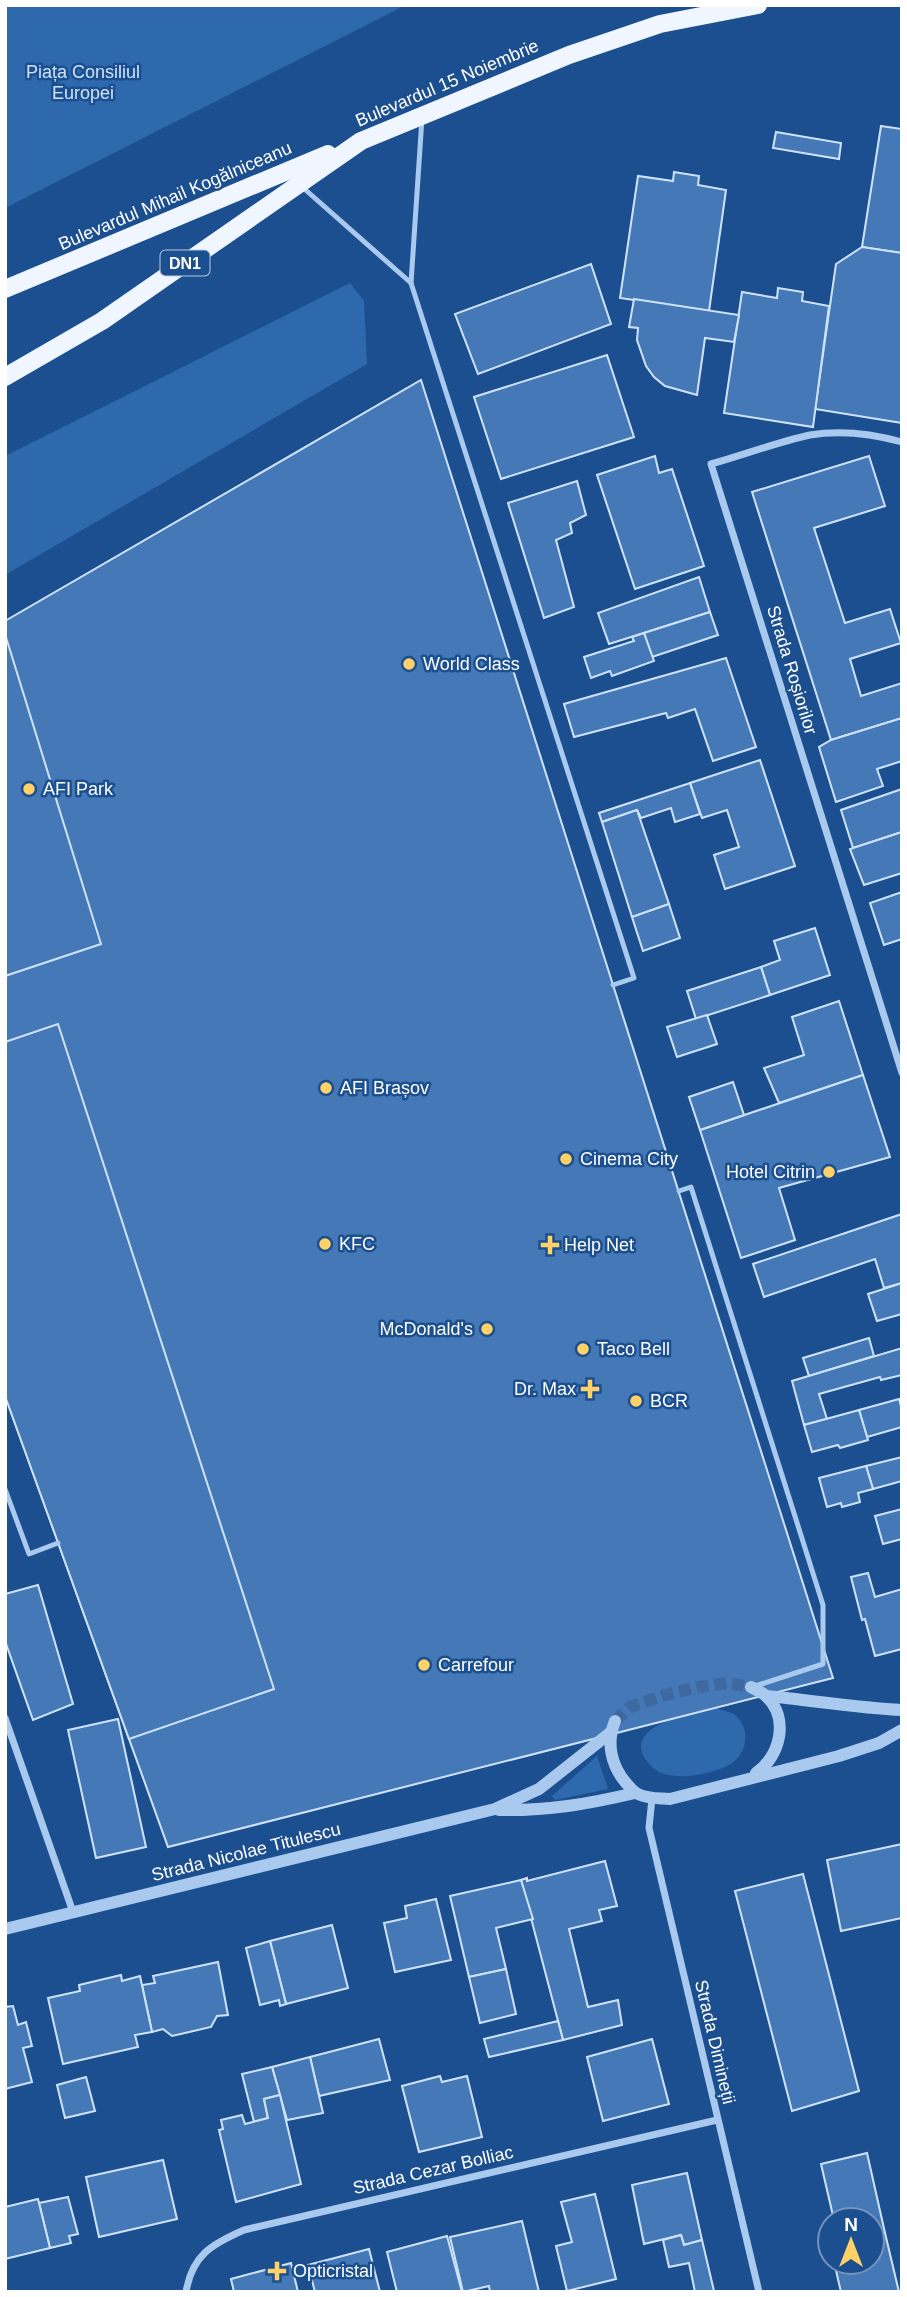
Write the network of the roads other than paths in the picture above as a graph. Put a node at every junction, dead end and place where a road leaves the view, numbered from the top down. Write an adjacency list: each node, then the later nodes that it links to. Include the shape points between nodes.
1 (758, 5): 2 (main road, Bulevardul 15 Noiembrie / DN1, via 660,24 569,55)
2 (422, 115): 3 (main road, Bulevardul 15 Noiembrie / DN1); 5 (lane)
3 (361, 141): 4 (main road, Bulevardul 15 Noiembrie / DN1); 6 (main road, Bulevardul Mihail Kogălniceanu / DN1)
4 (299, 184): 5 (lane); 7 (main road, Bulevardul 15 Noiembrie / DN1, via 102,321)
5 (411, 283): 9 (lane, via 634,978)
6 (5, 289)
7 (5, 377)
8 (902, 442): 10 (street, Strada Roșiorilor, via 838,433 810,435 711,464)
9 (613, 985)
10 (902, 1073)
11 (679, 1191): 14 (lane, via 691,1187 823,1605 823,1664)
12 (5, 1489): 13 (lane, via 29,1555)
13 (58, 1543)
14 (751, 1687): 15 (street)
15 (766, 1696): 16 (street); 19 (street, Strada Nicolae Titulescu, via 780,1730 775,1754)
16 (902, 1710)
17 (5, 1718): 23 (street)
18 (902, 1730): 19 (street, Strada Nicolae Titulescu, via 879,1744)
19 (747, 1779): 21 (street, Strada Nicolae Titulescu, via 670,1799)
20 (635, 1793): 21 (street, Strada Nicolae Titulescu); 22 (street, Strada Nicolae Titulescu, via 537,1811); 22 (street, Strada Nicolae Titulescu, via 614,1763 613,1727 539,1789)
21 (652, 1798): 25 (street, Strada Dimineții, via 649,1828)
22 (495, 1810): 23 (street, Strada Nicolae Titulescu)
23 (74, 1912): 24 (street, Strada Nicolae Titulescu)
24 (5, 1928)
25 (717, 2120): 26 (street, Strada Cezar Bolliac, via 244,2230 216,2243 189,2271); 27 (street, Strada Dimineții)
26 (186, 2292)
27 (759, 2292)

